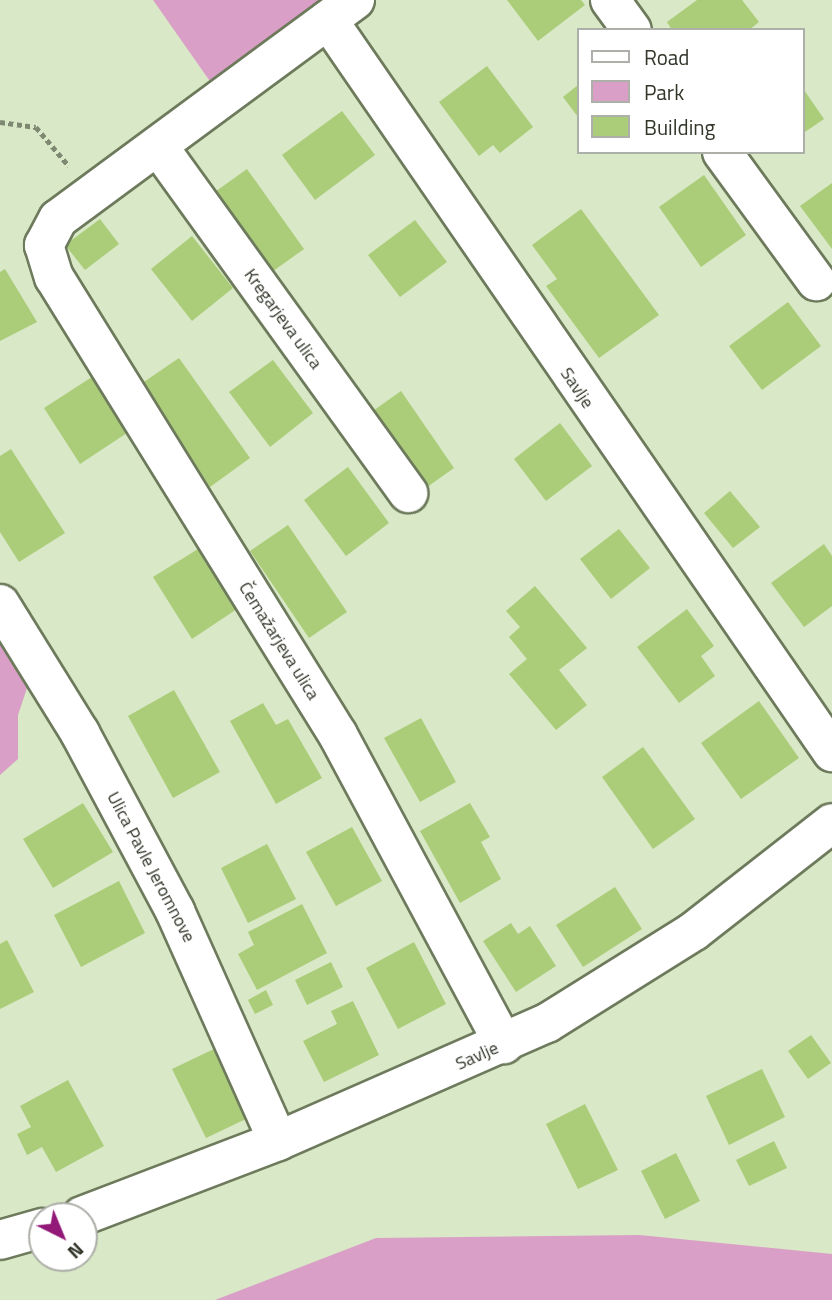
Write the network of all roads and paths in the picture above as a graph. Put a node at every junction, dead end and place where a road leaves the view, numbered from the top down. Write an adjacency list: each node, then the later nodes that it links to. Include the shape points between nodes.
1 (610, 0): 3 (street)
2 (342, 10): 5 (street); 11 (street, Savlje)
3 (631, 28)
4 (0, 122): 7 (path, via 36,127 67,166)
5 (158, 146): 7 (street); 9 (street, Kregarjeva ulica)
6 (723, 154): 8 (street)
7 (113, 179): 13 (street, Čemažarjeva ulica, via 58,219 44,245 54,277 338,735)
8 (816, 281)
9 (408, 493)
10 (0, 604): 14 (street, Ulica Pavle Jeromnove, via 80,733 175,911)
11 (832, 752)
12 (832, 823): 13 (street, Savlje, via 645,965)
13 (504, 1044): 14 (street, Savlje)
14 (278, 1141): 15 (street, Savlje)
15 (98, 1210)
16 (28, 1232): 17 (street)
17 (0, 1240)

